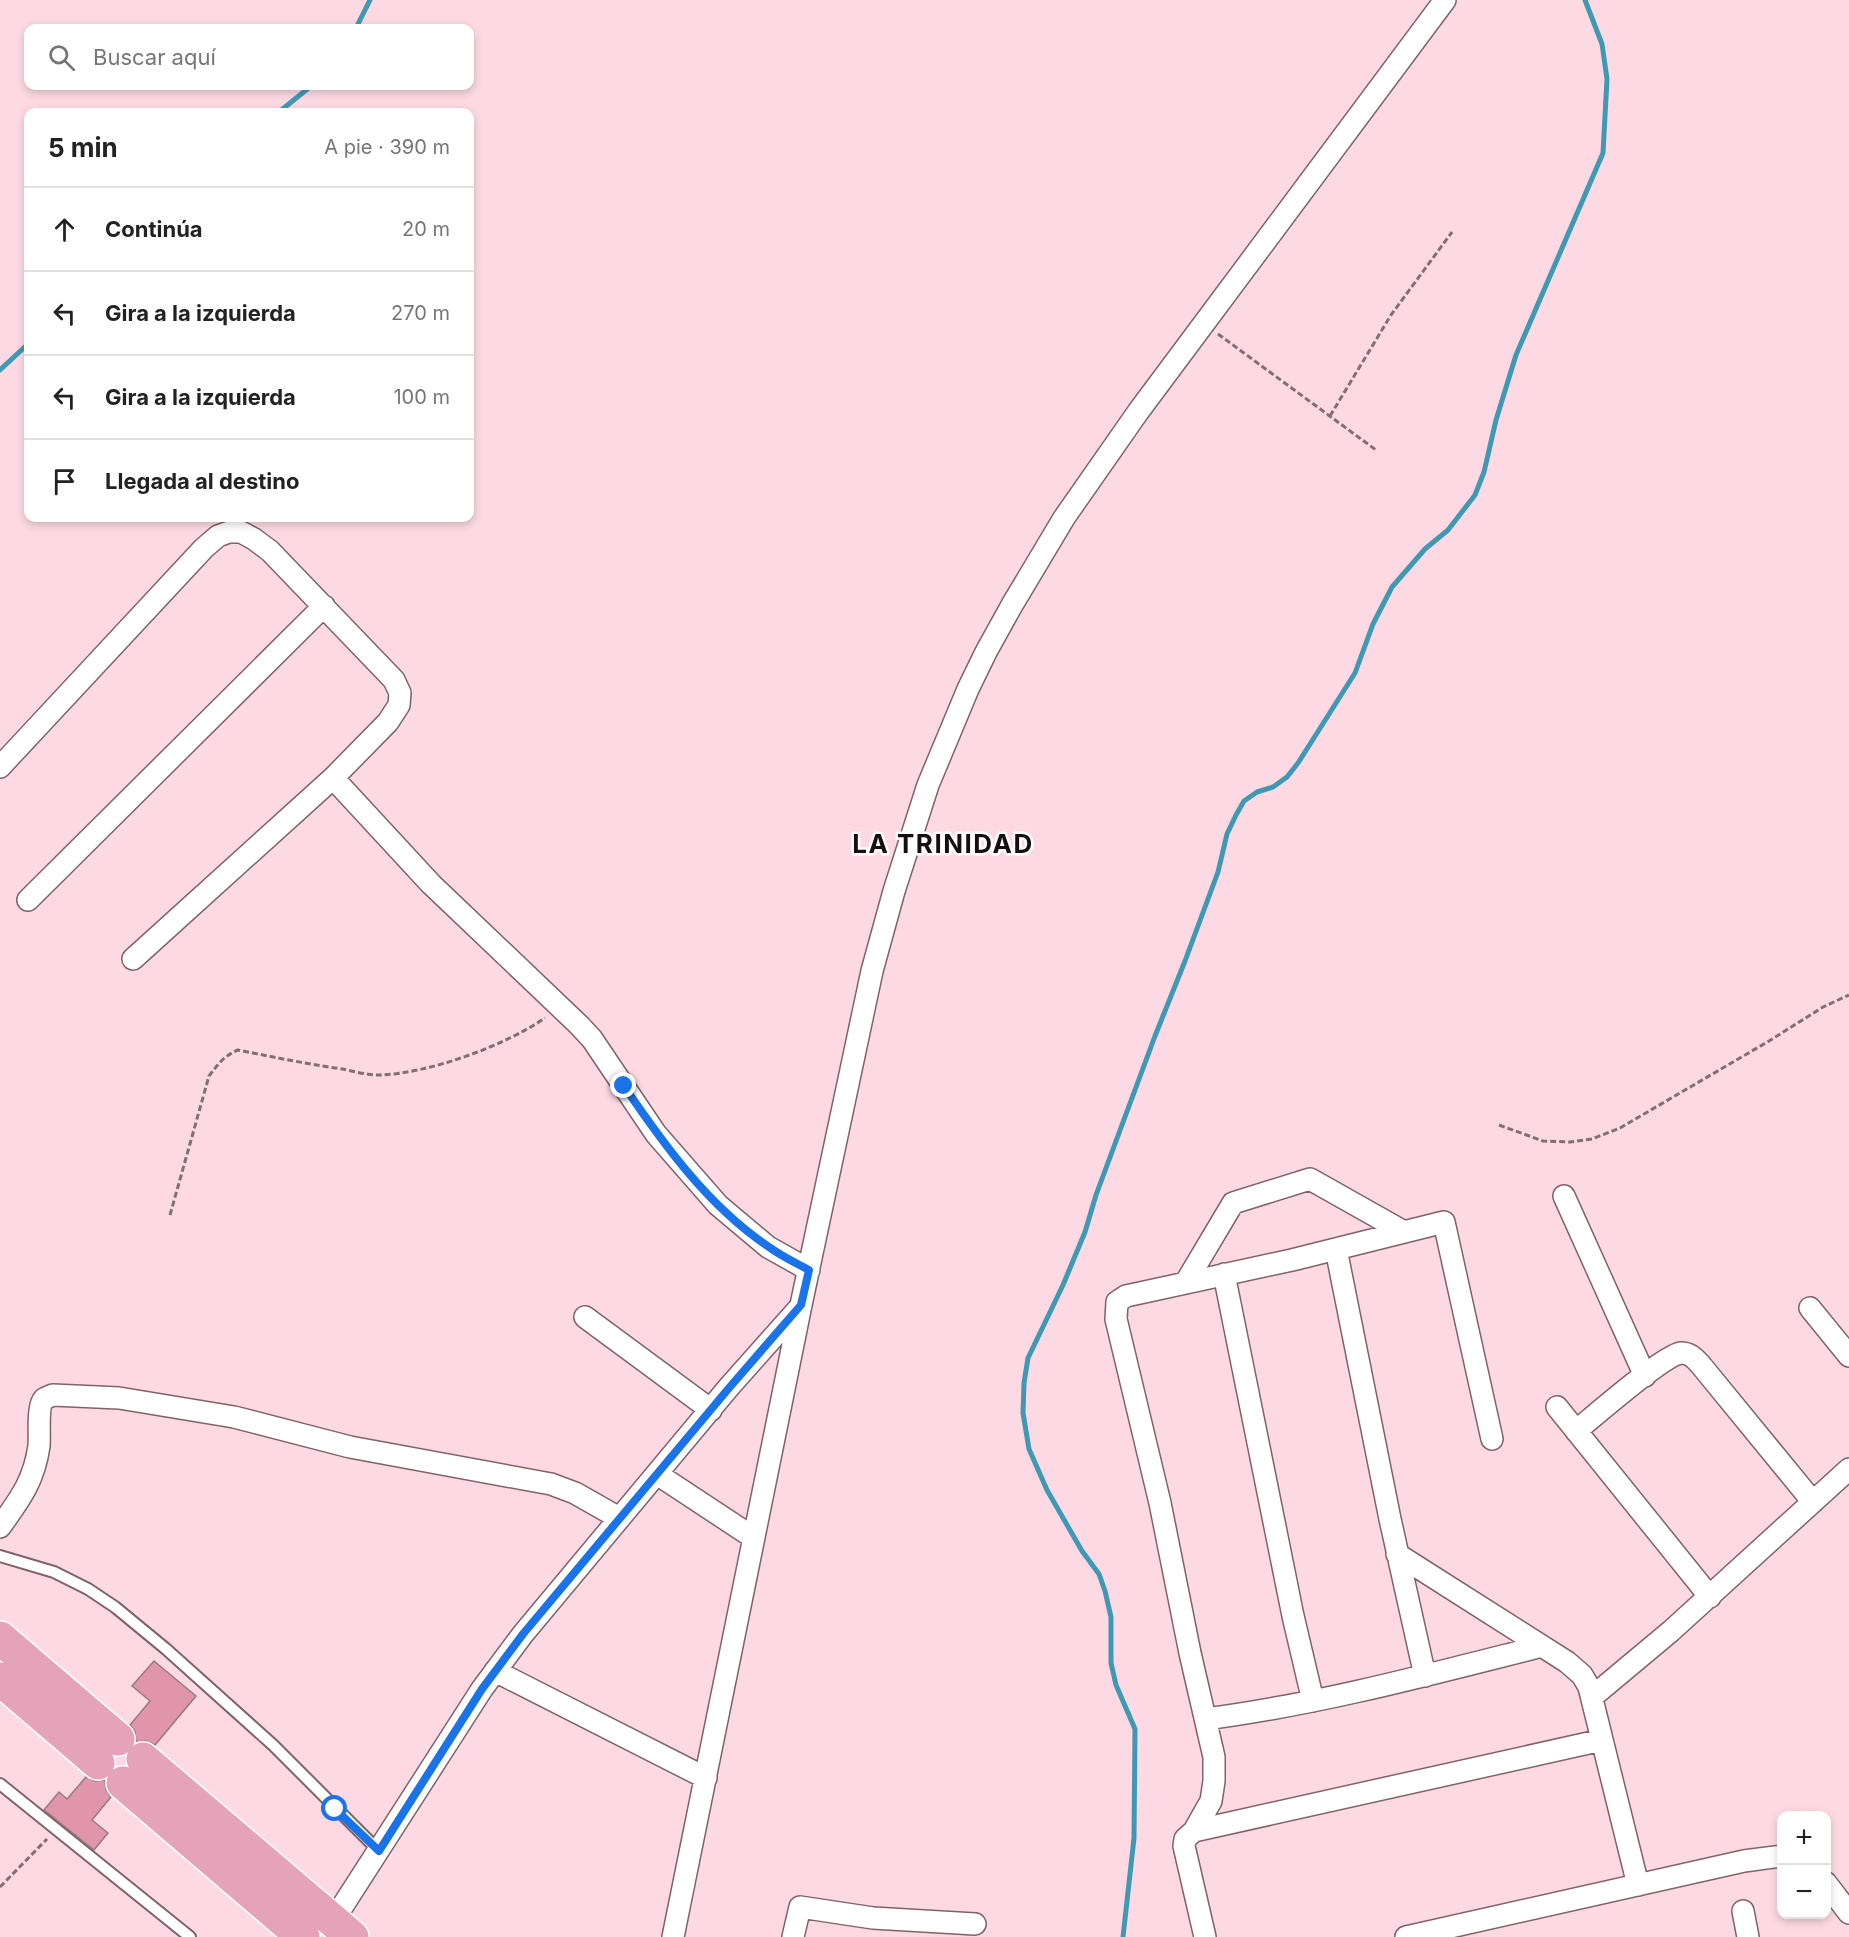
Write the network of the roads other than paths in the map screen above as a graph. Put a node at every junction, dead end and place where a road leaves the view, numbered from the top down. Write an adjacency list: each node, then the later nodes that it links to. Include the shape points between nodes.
1 (1445, 0): 10 (street, via 1107,454 1058,528 986,652 928,784 901,869 873,971)
2 (324, 606): 3 (street, via 254,539 241,532 218,536); 4 (street, via 394,680 400,693 399,705 388,722); 5 (street)
3 (0, 767)
4 (333, 778): 6 (street); 10 (street, via 431,884 592,1039 656,1134 718,1205 768,1247)
5 (28, 900)
6 (133, 959)
7 (1564, 1196): 17 (street)
8 (1404, 1232): 9 (street); 12 (street, via 1310,1179 1233,1203); 21 (street, via 1444,1222)
9 (1336, 1250): 11 (street); 28 (street)
10 (809, 1270): 13 (street)
11 (1224, 1274): 12 (street); 36 (street)
12 (1186, 1282): 37 (street, via 1120,1298 1116,1319)
13 (801, 1305): 19 (street); 27 (street)
14 (1810, 1308): 16 (street)
15 (585, 1317): 19 (street)
16 (1849, 1356)
17 (1645, 1376): 20 (street); 24 (street, via 1679,1353 1690,1354)
18 (1557, 1407): 20 (street)
19 (711, 1410): 23 (street)
20 (1576, 1431): 30 (street)
21 (1492, 1438)
22 (1849, 1469): 24 (street)
23 (657, 1474): 25 (street); 27 (street)
24 (1813, 1502): 30 (street)
25 (619, 1518): 26 (street, via 551,1484 350,1446 234,1417 120,1398 52,1395 41,1405 39,1445 27,1488); 33 (street)
26 (0, 1527)
27 (754, 1538): 41 (street)
28 (1398, 1554): 31 (street); 34 (street)
29 (0, 1556): 45 (lane, via 54,1572 115,1607 273,1745)
30 (1710, 1597): 35 (street)
31 (1542, 1646): 34 (street); 35 (street, via 1582,1675)
32 (6, 1664): 39 (main road)
33 (495, 1671): 41 (street); 45 (street)
34 (1425, 1676): 36 (street)
35 (1592, 1697): 38 (street)
36 (1313, 1701): 37 (street)
37 (1206, 1719): 43 (street, via 1214,1757 1214,1781 1211,1801)
38 (1602, 1740): 43 (street); 47 (street)
39 (108, 1751)
40 (133, 1771): 44 (main road)
41 (706, 1778): 56 (street)
42 (0, 1784): 53 (lane)
43 (1194, 1831): 58 (street, via 1185,1839 1184,1846)
44 (222, 1848): 52 (main road); 54 (main road)
45 (379, 1851): 52 (street)
46 (1777, 1857): 47 (street)
47 (1638, 1884): 59 (street)
48 (1831, 1888): 50 (street)
49 (1743, 1911): 60 (street)
50 (1849, 1913)
51 (975, 1924): 57 (street, via 873,1918 800,1906)
52 (343, 1929): 55 (street)
53 (190, 1937)
54 (303, 1937)
55 (367, 1937)
56 (673, 1937)
57 (793, 1937)
58 (1204, 1937)
59 (1406, 1937)
60 (1748, 1937)

